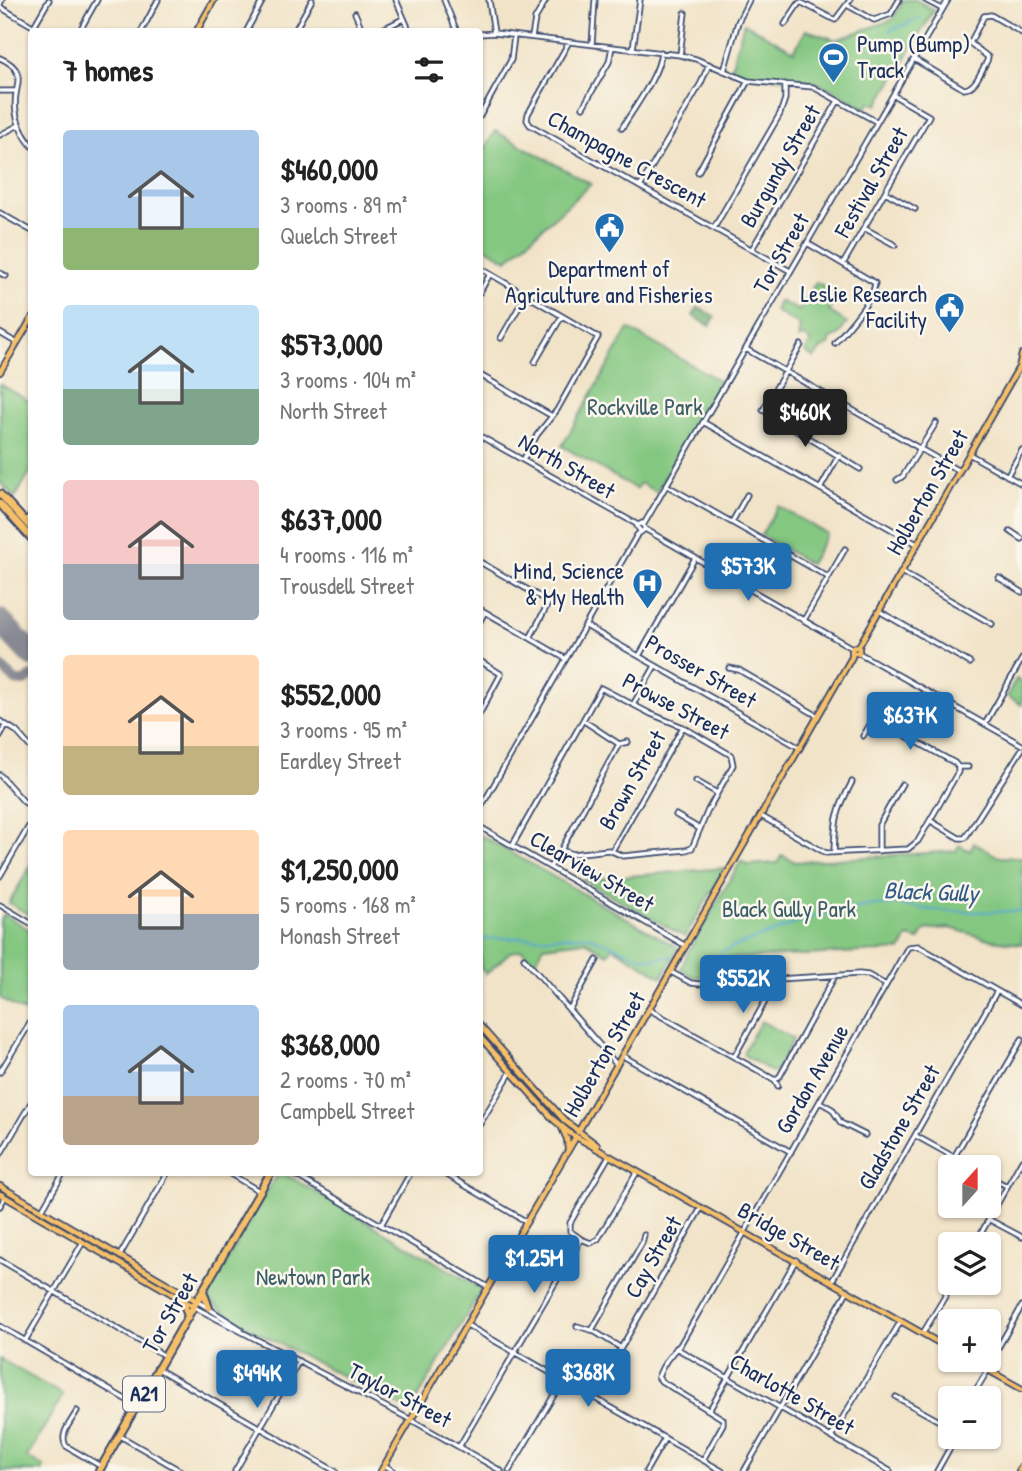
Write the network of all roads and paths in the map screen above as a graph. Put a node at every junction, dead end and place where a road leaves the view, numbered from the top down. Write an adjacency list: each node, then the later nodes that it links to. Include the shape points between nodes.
1 (49, 0): 25 (street)
2 (97, 0): 27 (street)
3 (158, 0): 28 (street)
4 (214, 0): 29 (main road)
5 (263, 0): 30 (street)
6 (312, 0): 31 (street)
7 (396, 0): 23 (street)
8 (444, 0): 35 (street)
9 (489, 0): 36 (street)
10 (595, 0): 42 (street)
11 (640, 0): 44 (street)
12 (749, 0): 50 (street)
13 (850, 0): 19 (street)
14 (899, 0): 19 (street, via 891,14 874,20)
15 (925, 0): 20 (street)
16 (948, 0): 20 (street, Tor Street)
17 (544, 1): 40 (street)
18 (1, 4): 25 (street)
19 (847, 5): 24 (street, via 835,20 799,3)
20 (942, 9): 48 (street, Tor Street)
21 (355, 13): 32 (street)
22 (685, 13): 46 (street)
23 (404, 19): 33 (street); 34 (street)
24 (785, 24)
25 (34, 26): 26 (street)
26 (37, 28)
27 (81, 28)
28 (143, 28)
29 (198, 28)
30 (248, 28)
31 (296, 28)
32 (361, 28)
33 (385, 28)
34 (408, 28)
35 (455, 28)
36 (494, 33): 38 (street); 39 (street)
37 (1022, 33): 48 (street, via 991,15 984,16 970,43 988,57 969,89)
38 (483, 34)
39 (514, 35): 40 (street); 58 (street, via 511,60)
40 (532, 37): 41 (street)
41 (569, 42): 42 (street); 65 (street, Champagne Crescent, via 527,120)
42 (592, 44): 43 (street)
43 (612, 47): 44 (street); 57 (street, via 609,62)
44 (633, 49): 45 (street)
45 (661, 52): 46 (street); 61 (street, via 656,71)
46 (680, 55): 49 (street)
47 (0, 58): 54 (street, via 16,71)
48 (914, 59): 55 (street, Tor Street)
49 (709, 64): 50 (street); 65 (street)
50 (724, 71): 51 (street)
51 (748, 81): 52 (street); 64 (street)
52 (785, 84): 56 (street, via 813,87); 69 (street, via 780,114)
53 (0, 91): 54 (street)
54 (16, 91): 60 (street)
55 (893, 95): 59 (street, Tor Street); 66 (street, Festival Street, via 929,116)
56 (838, 100): 59 (street); 74 (street, Burgundy Street)
57 (583, 107)
58 (483, 111)
59 (877, 122): 72 (street, Tor Street)
60 (19, 125): 62 (street); 63 (street)
61 (622, 128)
62 (0, 135)
63 (28, 140)
64 (698, 172)
65 (640, 187): 69 (street, Champagne Crescent)
66 (885, 192): 67 (street); 70 (street, Festival Street)
67 (915, 209)
68 (0, 213): 71 (street)
69 (714, 228): 74 (street, Champagne Crescent)
70 (864, 228): 73 (street); 75 (street, Festival Street)
71 (28, 230)
72 (807, 243): 75 (street); 77 (street, Tor Street)
73 (895, 245)
74 (752, 249): 77 (street, Champagne Crescent)
75 (843, 264): 88 (street, via 871,279 875,288)
76 (483, 270): 79 (street)
77 (790, 271): 90 (street, Tor Street)
78 (0, 273): 80 (street)
79 (490, 274): 81 (street); 82 (street)
80 (6, 276)
81 (483, 287)
82 (526, 295): 83 (street); 86 (street)
83 (562, 316): 92 (street); 97 (street, via 597,337)
84 (28, 325): 87 (main road)
85 (0, 333): 87 (street)
86 (501, 338)
87 (17, 343): 95 (main road)
88 (835, 343)
89 (801, 345): 94 (street)
90 (746, 349): 94 (street); 98 (street, Tor Street)
91 (1022, 354): 93 (main road, Holberton Street)
92 (535, 362)
93 (1021, 362): 103 (main road, Holberton Street)
94 (786, 371): 101 (street); 104 (street, via 763,410)
95 (0, 372)
96 (483, 377): 97 (street)
97 (552, 416): 105 (street)
98 (703, 422): 111 (street, Tor Street); 112 (street)
99 (936, 423): 101 (street)
100 (483, 438): 105 (street, North Street)
101 (919, 448): 107 (street); 109 (street)
102 (1022, 450): 108 (street)
103 (969, 454): 107 (main road, Holberton Street); 108 (street)
104 (839, 455): 106 (street); 112 (street)
105 (523, 460): 120 (street, North Street)
106 (860, 468)
107 (959, 471): 124 (main road, Holberton Street)
108 (1007, 476): 110 (street)
109 (897, 480)
110 (1022, 484)
111 (666, 485): 117 (street); 120 (street, Tor Street)
112 (820, 489): 124 (street)
113 (0, 494): 118 (highway)
114 (747, 495): 117 (street)
115 (0, 505): 118 (highway)
116 (28, 518): 118 (street)
117 (732, 522): 129 (street)
118 (24, 525): 119 (highway); 122 (highway)
119 (28, 527)
120 (643, 528): 126 (street); 137 (street, Tor Street)
121 (1010, 531): 123 (street)
122 (28, 532)
123 (1022, 539)
124 (917, 544): 128 (main road, Holberton Street)
125 (845, 549): 129 (street)
126 (695, 558): 135 (street); 140 (street)
127 (483, 564): 138 (street, via 549,602)
128 (901, 572): 132 (main road, Holberton Street); 136 (street)
129 (828, 577): 135 (street)
130 (999, 578): 131 (street)
131 (1022, 592)
132 (879, 611): 139 (main road, Holberton Street); 144 (street)
133 (485, 612): 134 (street); 138 (street)
134 (483, 616)
135 (804, 621): 139 (street)
136 (992, 625)
137 (585, 626): 140 (street, Prosser Street); 141 (street, Tor Street)
138 (530, 638): 141 (street)
139 (855, 651): 149 (main road, Holberton Street); 153 (street)
140 (639, 656): 145 (street, Prosser Street)
141 (566, 659): 171 (street, Tor Street)
142 (1022, 659): 153 (street)
143 (483, 663): 148 (street, via 501,674)
144 (970, 663)
145 (655, 666): 147 (street); 161 (street, Prosser Street)
146 (729, 668): 149 (street)
147 (633, 704): 151 (street, Prowse Street, via 601,688); 154 (street, Prowse Street)
148 (483, 707)
149 (818, 716): 161 (main road, Holberton Street)
150 (0, 721): 152 (street)
151 (583, 721): 159 (street); 178 (street)
152 (6, 724): 155 (street); 158 (street)
153 (985, 724): 160 (street)
154 (683, 727): 169 (street, Prowse Street, via 734,760); 180 (street, Brown Street)
155 (0, 736)
156 (863, 736): 162 (street, via 871,723 879,721)
157 (628, 741): 159 (street)
158 (28, 744)
159 (619, 744): 179 (street)
160 (1022, 747): 174 (street, via 965,838)
161 (800, 748): 173 (main road, Holberton Street)
162 (958, 767): 163 (street); 174 (street)
163 (968, 767)
164 (2, 777): 168 (street); 170 (street)
165 (696, 781): 169 (street)
166 (852, 782): 182 (street, via 837,811)
167 (902, 784): 181 (street, via 878,825)
168 (0, 785)
169 (717, 793): 177 (street)
170 (28, 803)
171 (483, 804)
172 (676, 816): 177 (street)
173 (761, 816): 182 (street); 187 (main road, Holberton Street)
174 (930, 820): 181 (street, via 915,846)
175 (28, 828): 184 (street)
176 (483, 829): 178 (street, Clearview Street)
177 (700, 829): 180 (street, via 692,848 686,850 623,856)
178 (512, 846): 183 (street, Clearview Street)
179 (561, 850): 180 (street, via 572,854); 183 (street)
180 (612, 851)
181 (879, 851): 182 (street)
182 (834, 854)
183 (550, 867): 187 (street, Clearview Street)
184 (0, 876)
185 (0, 905): 186 (street)
186 (28, 922)
187 (686, 946): 190 (main road, Holberton Street)
188 (524, 958): 196 (street)
189 (597, 960): 196 (street)
190 (671, 972): 192 (street, via 700,984); 197 (main road, Holberton Street)
191 (835, 976): 192 (street); 193 (street, via 868,975); 208 (street)
192 (775, 980): 203 (street)
193 (886, 985): 194 (street, Gordon Avenue, via 911,946 918,946); 210 (street, Gordon Avenue)
194 (997, 991): 195 (street); 218 (street, Gladstone Street)
195 (1022, 1005)
196 (569, 1010): 204 (street)
197 (650, 1010): 202 (main road, Holberton Street); 203 (street)
198 (28, 1026): 206 (street)
199 (483, 1029): 205 (main road, Bridge Street)
200 (1022, 1039): 224 (street)
201 (483, 1040): 207 (main road, Bridge Street)
202 (623, 1056): 204 (main road, Holberton Street); 220 (street)
203 (734, 1057): 208 (street)
204 (617, 1065): 212 (main road, Holberton Street)
205 (516, 1066): 207 (street); 214 (main road, Bridge Street)
206 (0, 1072)
207 (511, 1072): 213 (street); 215 (main road, Bridge Street)
208 (775, 1080): 209 (street)
209 (778, 1086)
210 (820, 1101): 217 (street, via 841,1123); 220 (street, Gordon Avenue)
211 (28, 1108): 221 (street)
212 (588, 1116): 214 (main road, via 578,1125); 216 (main road, Holberton Street)
213 (483, 1119)
214 (565, 1121): 216 (main road, Bridge Street)
215 (562, 1128): 216 (main road, Bridge Street); 219 (main road)
216 (577, 1135): 219 (main road, Holberton Street); 222 (main road, Bridge Street)
217 (865, 1135)
218 (915, 1135): 223 (street); 254 (street, Gladstone Street)
219 (568, 1151): 243 (main road, Holberton Street)
220 (791, 1152): 245 (street, Gordon Avenue)
221 (0, 1155)
222 (610, 1155): 226 (main road, Bridge Street); 249 (street, via 570,1223 570,1231)
223 (950, 1155)
224 (955, 1155)
225 (1022, 1160): 236 (street)
226 (638, 1170): 240 (main road, Bridge Street); 249 (street, via 598,1239)
227 (62, 1176): 241 (street)
228 (166, 1176): 251 (street)
229 (234, 1176): 237 (street)
230 (269, 1176): 237 (highway, Tor Street / A21)
231 (297, 1176): 244 (street)
232 (409, 1176): 244 (street)
233 (452, 1176): 243 (street)
234 (1001, 1183): 236 (street)
235 (0, 1186): 241 (main road, Taylor Street)
236 (1007, 1186): 242 (street)
237 (260, 1192): 257 (highway, Tor Street / A21)
238 (2, 1195): 239 (street); 241 (main road, Taylor Street)
239 (0, 1206)
240 (702, 1207): 245 (main road, Bridge Street); 275 (street, Cay Street)
241 (40, 1213): 250 (main road, Taylor Street); 251 (main road, Taylor Street)
242 (989, 1219): 246 (street); 248 (street)
243 (527, 1222): 255 (main road, Holberton Street)
244 (381, 1225): 255 (street)
245 (746, 1232): 252 (main road, Bridge Street); 276 (street, Gordon Avenue)
246 (982, 1232)
247 (644, 1235): 269 (street)
248 (1021, 1237)
249 (581, 1239): 277 (street)
250 (83, 1242): 251 (main road, Taylor Street); 258 (street)
251 (118, 1259): 260 (main road, Taylor Street); 261 (main road, Taylor Street)
252 (796, 1260): 254 (main road, Bridge Street); 282 (street)
253 (0, 1261): 258 (street)
254 (832, 1281): 256 (main road, Bridge Street)
255 (488, 1287): 266 (main road, Holberton Street)
256 (848, 1290): 265 (main road, Bridge Street); 288 (street)
257 (203, 1291): 261 (highway, Tor Street / A21); 263 (highway)
258 (54, 1292): 272 (street); 278 (street)
259 (946, 1295): 271 (street)
260 (183, 1300): 261 (main road, Taylor Street); 264 (highway)
261 (196, 1304): 263 (street, Taylor Street); 264 (highway, Tor Street / A21); 270 (street, Taylor Street)
262 (1022, 1306): 274 (street)
263 (209, 1308): 270 (street, Taylor Street)
264 (188, 1317): 278 (highway, Tor Street / A21)
265 (901, 1321): 271 (main road, Bridge Street); 295 (street)
266 (467, 1325): 277 (street); 291 (main road, Holberton Street)
267 (0, 1326): 272 (street)
268 (577, 1326): 269 (street)
269 (592, 1330): 275 (street)
270 (245, 1333): 279 (street, Taylor Street)
271 (923, 1333): 273 (main road, Bridge Street)
272 (25, 1341): 287 (street)
273 (938, 1342)
274 (1001, 1344)
275 (621, 1348): 285 (street, Cay Street)
276 (676, 1348): 282 (street, Charlotte Street); 289 (street, Gordon Avenue, via 658,1377 660,1381)
277 (515, 1353): 283 (street); 297 (street)
278 (165, 1357): 280 (highway, Tor Street / A21)
279 (299, 1361): 291 (street, Taylor Street); 293 (street)
280 (158, 1369): 287 (highway, Tor Street / A21); 293 (street)
281 (991, 1372): 284 (main road)
282 (728, 1378): 288 (street, Charlotte Street); 289 (street)
283 (563, 1380): 285 (street); 310 (street)
284 (1021, 1388)
285 (593, 1397): 296 (street)
286 (896, 1397): 292 (street)
287 (137, 1406): 294 (highway, Tor Street / A21)
288 (780, 1408): 295 (street, Charlotte Street); 314 (street)
289 (710, 1409): 299 (street, via 723,1424)
290 (77, 1411): 303 (street, via 63,1441)
291 (411, 1420): 297 (street, Taylor Street); 300 (main road, Holberton Street)
292 (938, 1420)
293 (261, 1428): 305 (street); 306 (street)
294 (120, 1436): 303 (highway, Tor Street / A21); 304 (street)
295 (831, 1437): 315 (street, Charlotte Street)
296 (665, 1438): 299 (street); 311 (street)
297 (460, 1447): 309 (street, Taylor Street)
298 (949, 1449): 316 (street)
299 (703, 1460): 301 (street)
300 (384, 1465): 307 (main road, Holberton Street); 308 (street)
301 (712, 1466): 312 (street); 313 (street)
302 (1022, 1466): 317 (main road)
303 (101, 1469)
304 (181, 1471)
305 (235, 1471)
306 (335, 1471)
307 (381, 1471)
308 (394, 1471)
309 (501, 1471)
310 (509, 1471)
311 (646, 1471)
312 (709, 1471)
313 (722, 1471)
314 (744, 1471)
315 (890, 1471)
316 (937, 1471)
317 (1019, 1471)

